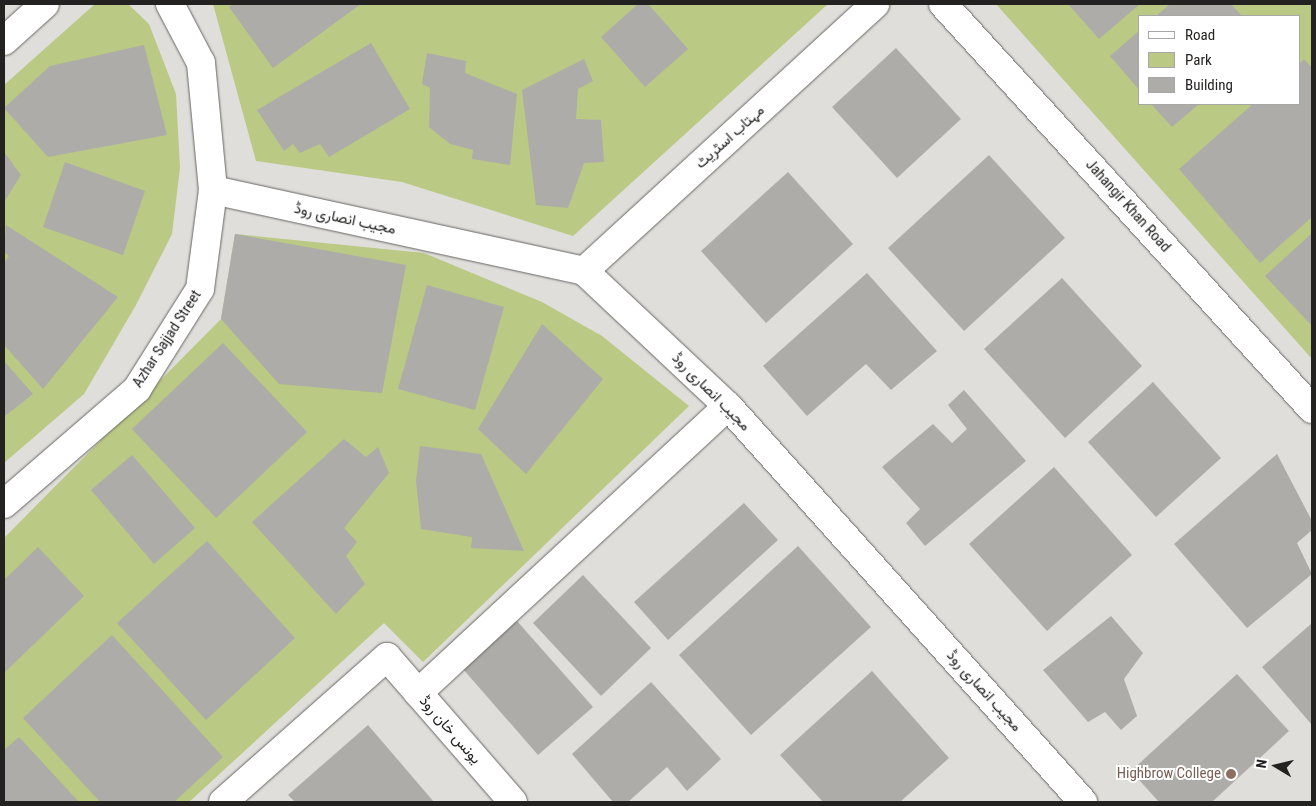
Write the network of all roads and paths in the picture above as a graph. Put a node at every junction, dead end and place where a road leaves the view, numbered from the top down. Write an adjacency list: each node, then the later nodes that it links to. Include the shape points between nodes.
1 (45, 4): 5 (street)
2 (170, 4): 6 (street, Azhar Sajjad Street, via 201,64)
3 (876, 4): 7 (street, مہتاب اسٹریٹ)
4 (943, 4): 9 (street, Jahangir Khan Road)
5 (4, 42)
6 (213, 190): 7 (street, مجیب انصاری روڈ); 10 (street, Azhar Sajjad Street, via 200,290 137,389)
7 (584, 271): 8 (street, مجیب انصاری روڈ)
8 (728, 406): 11 (street); 14 (street, مجیب انصاری روڈ)
9 (1312, 409)
10 (4, 504)
11 (418, 693): 12 (street, یونس خان روڈ, via 387,657); 13 (street, یونس خان روڈ)
12 (222, 802)
13 (512, 802)
14 (1083, 802)

